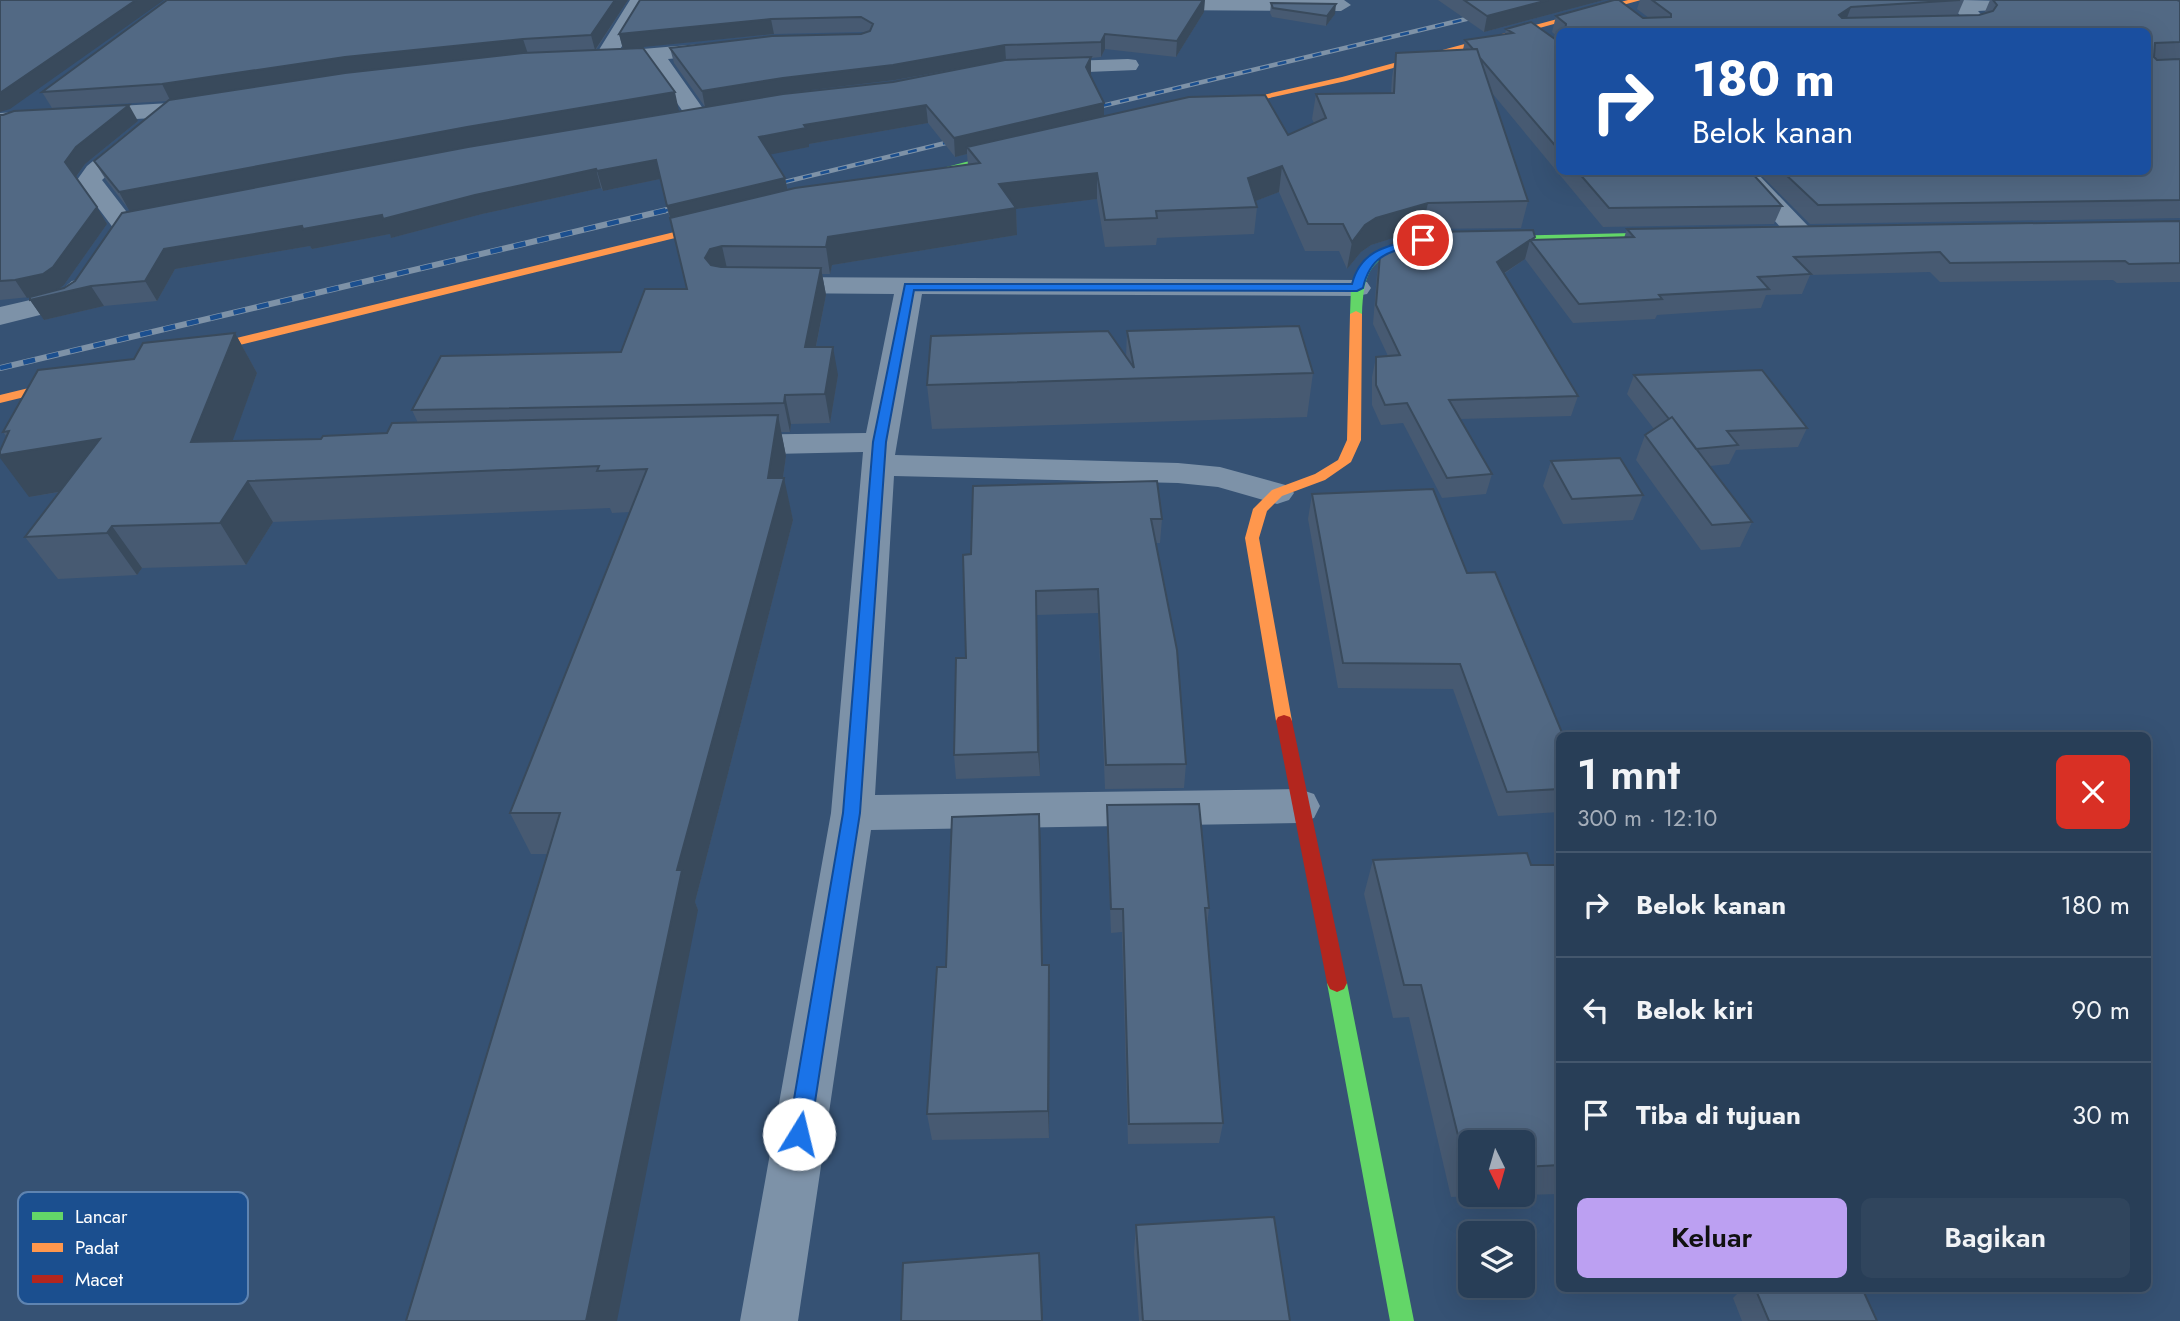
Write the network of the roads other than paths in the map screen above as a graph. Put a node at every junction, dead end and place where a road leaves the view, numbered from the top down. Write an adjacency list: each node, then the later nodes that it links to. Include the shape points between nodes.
1 (640, 0): 13 (street)
2 (2033, 2): 7 (street, via 1962,6)
3 (1133, 4): 4 (street)
4 (1341, 5)
5 (1616, 5): 6 (street); 9 (street)
6 (1636, 9)
7 (1979, 27): 8 (street)
8 (1952, 28)
9 (1532, 30): 10 (street); 20 (street)
10 (1549, 43)
11 (747, 46): 12 (street)
12 (655, 56): 13 (street); 21 (street)
13 (604, 58): 14 (street)
14 (579, 60)
15 (1128, 65): 16 (street)
16 (1020, 69)
17 (48, 96): 22 (street)
18 (222, 102): 19 (street)
19 (170, 110): 22 (street); 33 (street, via 89,180 120,238 76,293 66,300)
20 (1199, 110)
21 (698, 117)
22 (6, 123)
23 (1040, 146): 25 (street)
24 (1746, 175): 27 (street)
25 (892, 182)
26 (744, 218): 34 (street)
27 (1807, 233): 28 (street)
28 (1772, 234)
29 (1689, 235): 32 (street, via 1423,240 1382,251 1361,270)
30 (741, 284): 31 (street)
31 (909, 286): 32 (street); 38 (street)
32 (1357, 288): 39 (street, via 1354,440 1344,462 1320,477)
33 (0, 316)
34 (176, 356)
35 (95, 376): 36 (street)
36 (0, 399)
37 (701, 446): 38 (street)
38 (879, 454): 39 (street, via 1220,477); 41 (street)
39 (1277, 493): 40 (street, via 1260,509 1252,538)
40 (1299, 806): 41 (street); 43 (street)
41 (852, 813): 42 (street)
42 (769, 1321)
43 (1402, 1321)

